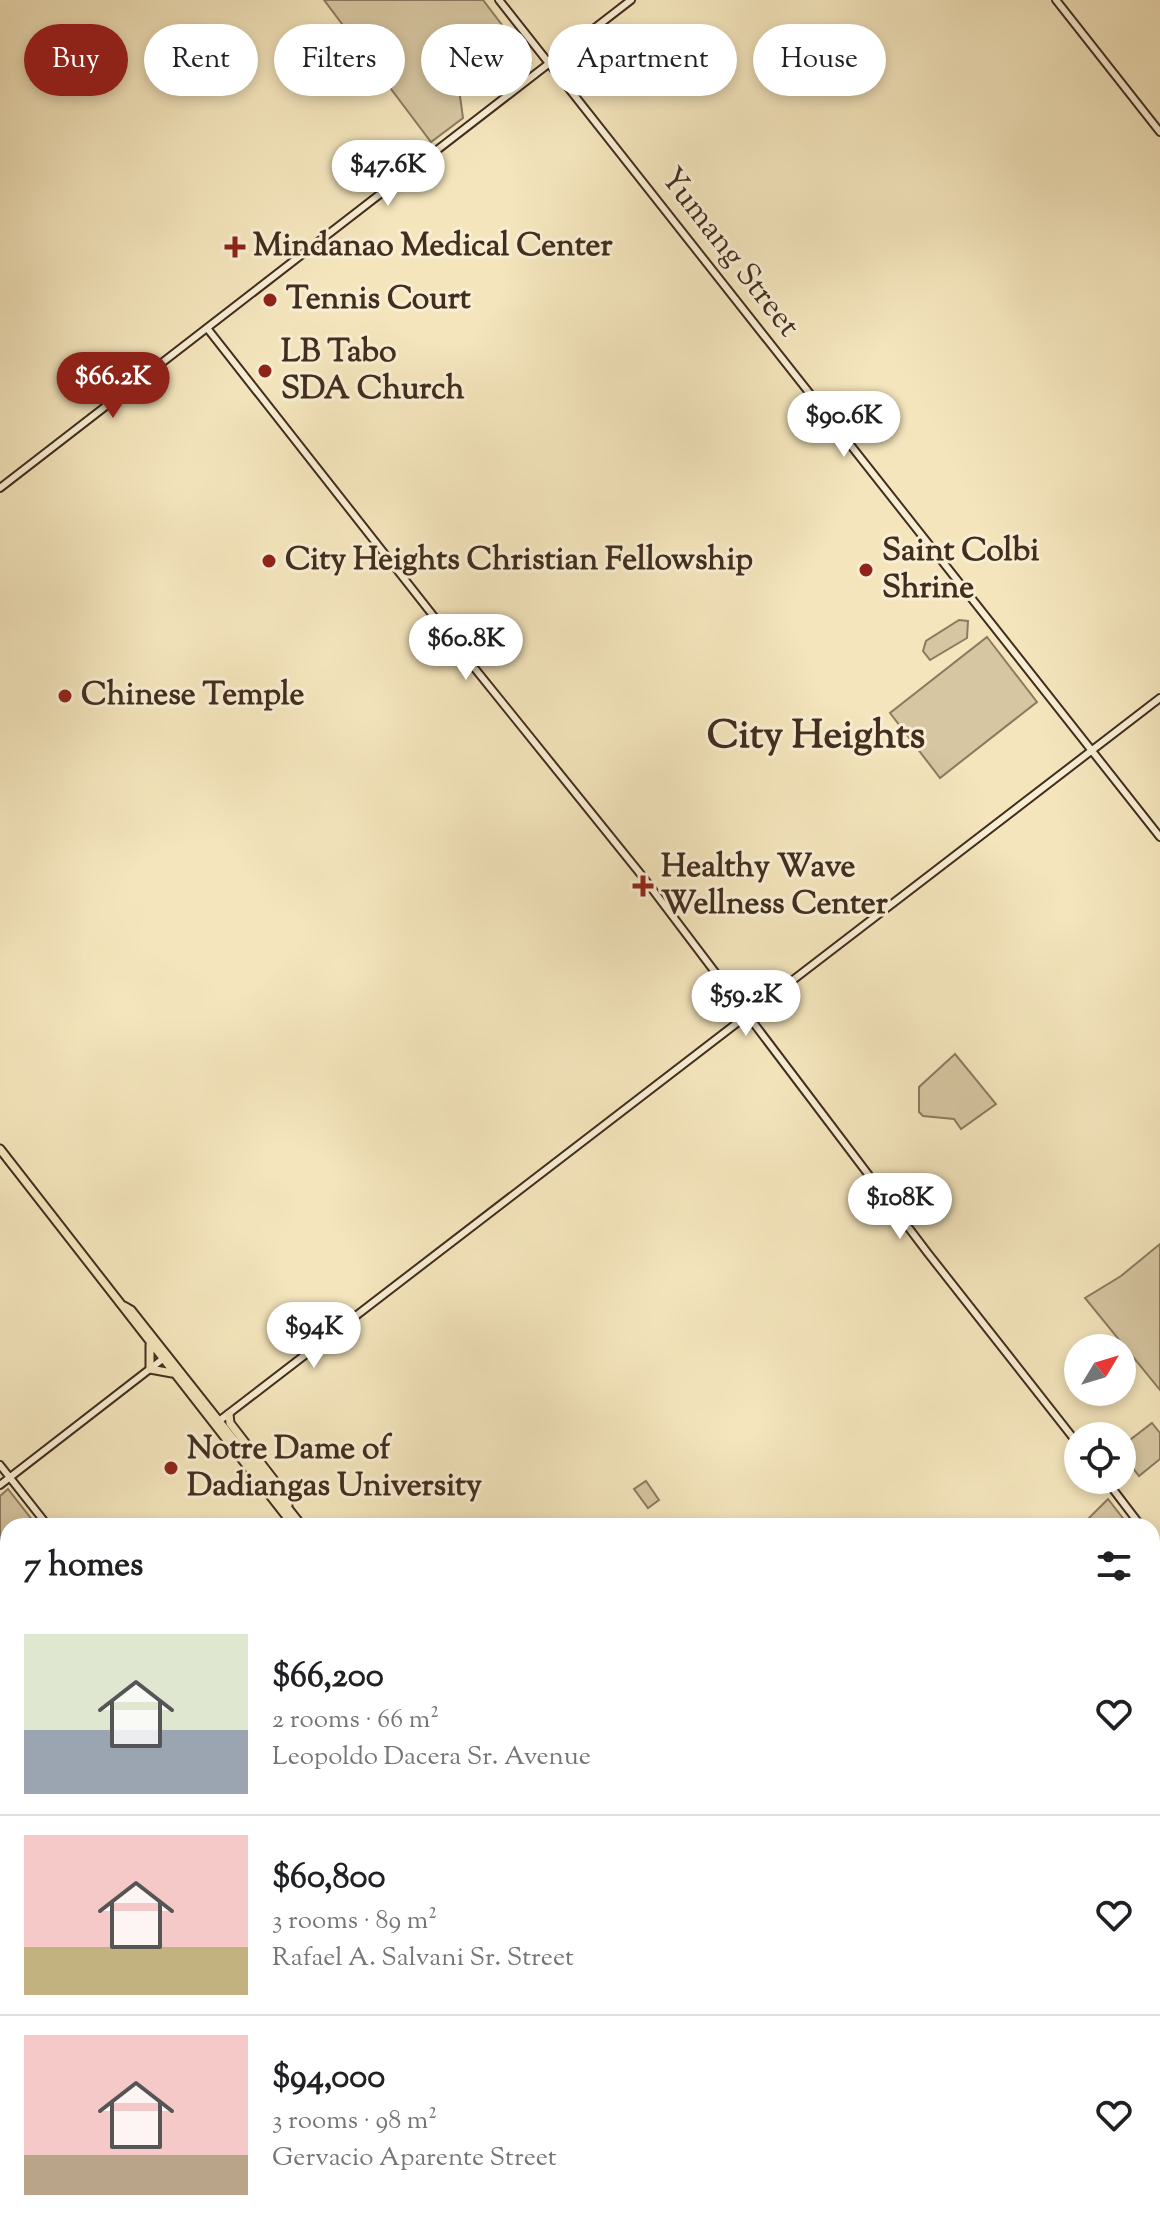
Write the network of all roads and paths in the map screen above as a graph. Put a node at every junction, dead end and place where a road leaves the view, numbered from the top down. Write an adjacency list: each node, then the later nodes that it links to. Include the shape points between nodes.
1 (499, 0): 5 (main road, Yumang Street)
2 (631, 0): 4 (main road)
3 (1056, 0): 8 (main road)
4 (601, 24)
5 (548, 61)
6 (548, 66): 9 (main road)
7 (575, 96): 12 (main road, Yumang Street)
8 (1160, 132)
9 (207, 328): 10 (main road); 14 (main road)
10 (0, 488)
11 (1160, 698): 12 (main road)
12 (1091, 751): 13 (main road, Yumang Street); 14 (main road)
13 (1160, 837)
14 (750, 1016): 21 (main road); 23 (main road)
15 (0, 1149): 16 (main road)
16 (124, 1306): 17 (main road); 18 (main road)
17 (149, 1343): 18 (main road); 19 (main road)
18 (165, 1357): 19 (main road); 20 (main road); 22 (main road)
19 (150, 1369): 20 (main road); 25 (main road)
20 (174, 1374): 29 (main road)
21 (229, 1414): 22 (main road); 31 (main road, via 230,1423 282,1490)
22 (219, 1421): 30 (main road)
23 (1064, 1426)
24 (0, 1465): 25 (main road)
25 (10, 1477): 26 (main road); 28 (main road)
26 (0, 1485)
27 (1117, 1494): 32 (main road)
28 (42, 1518)
29 (289, 1518)
30 (289, 1518)
31 (291, 1518)
32 (1135, 1518)

